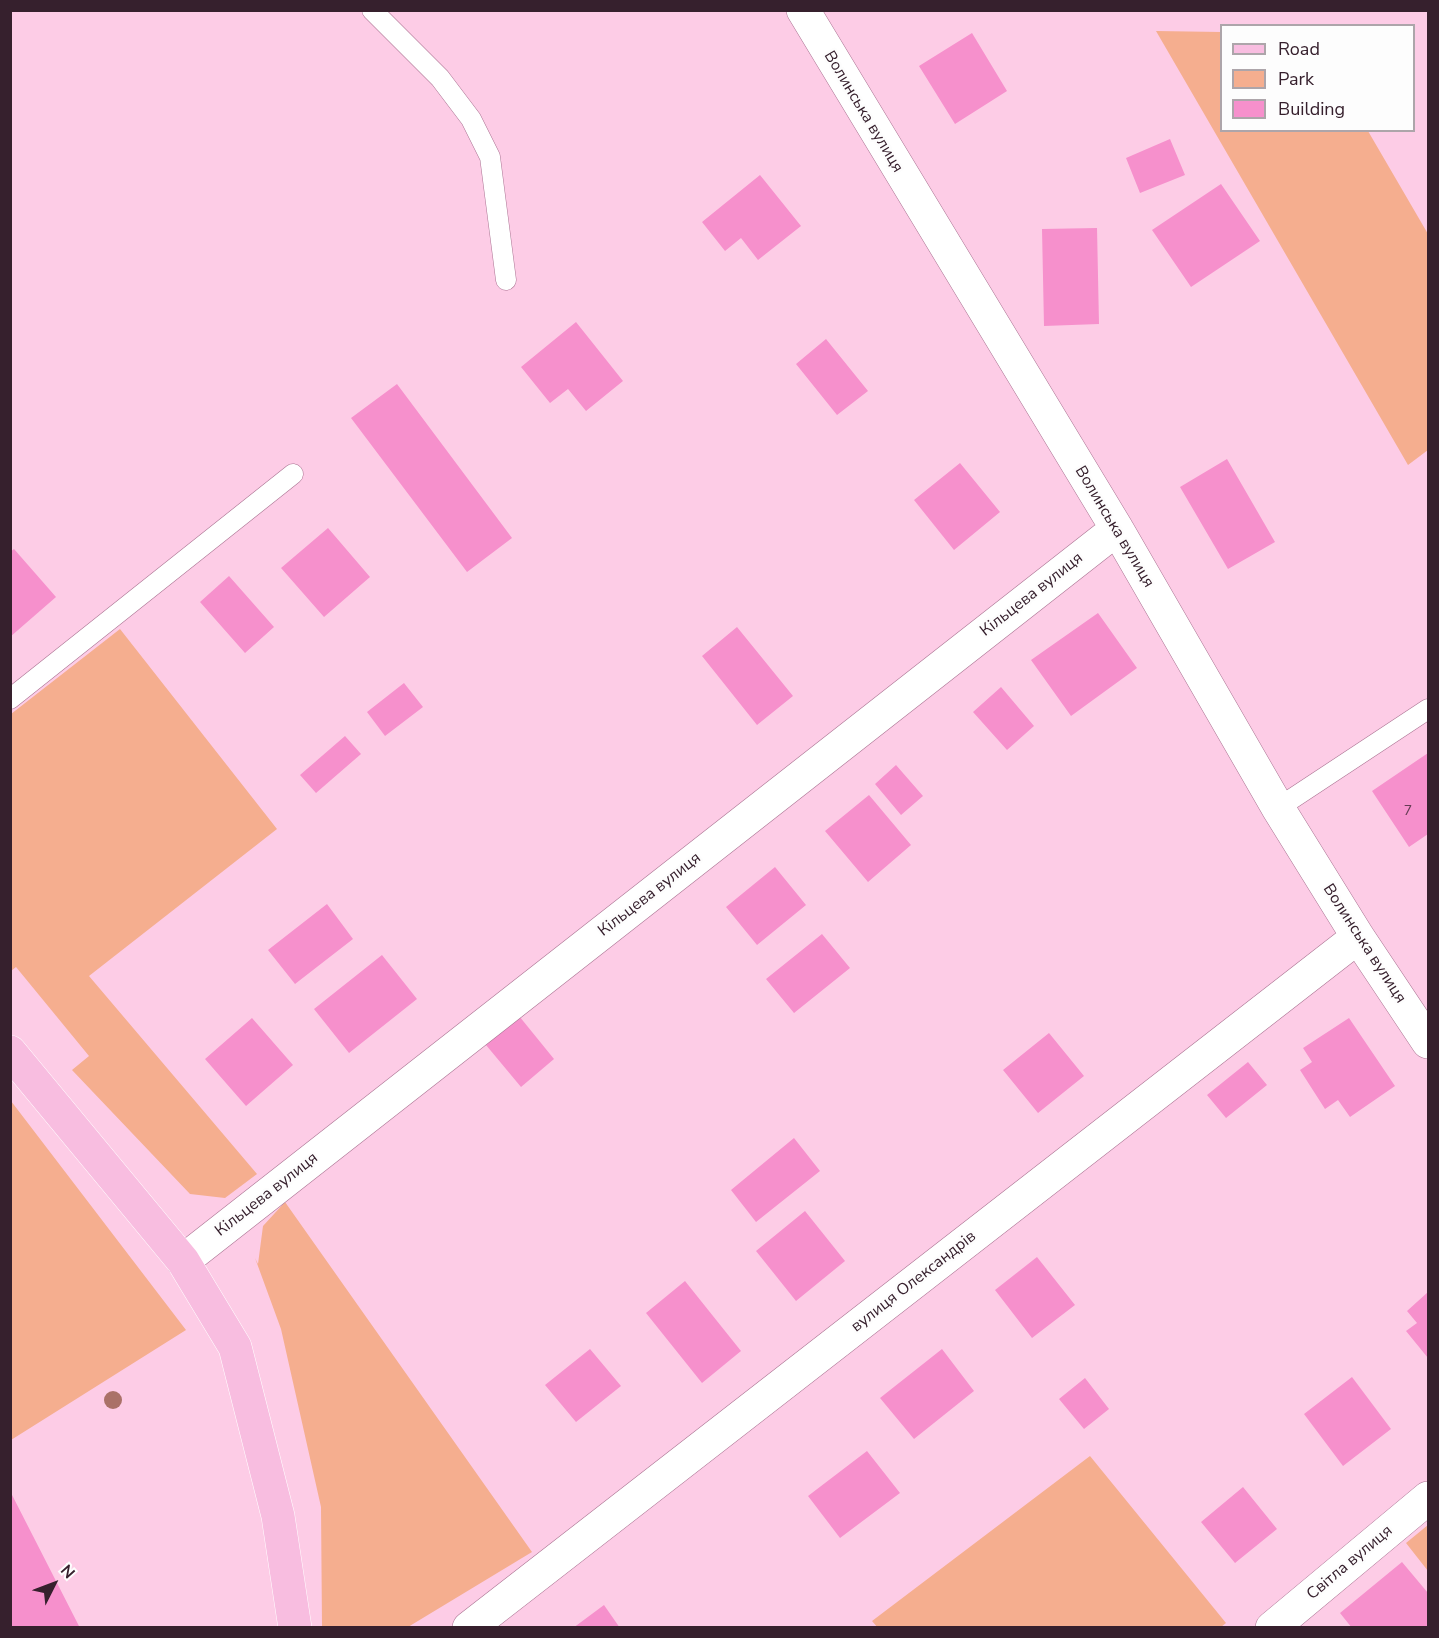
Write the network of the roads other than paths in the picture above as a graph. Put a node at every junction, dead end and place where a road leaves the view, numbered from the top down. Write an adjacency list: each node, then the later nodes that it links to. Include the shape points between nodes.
1 (372, 10): 3 (lane, via 440,78 471,119 490,157)
2 (803, 10): 5 (street, Волинська вулиця)
3 (506, 280)
4 (293, 474): 6 (lane)
5 (1117, 529): 8 (street, Волинська вулиця); 12 (street, Кільцева вулиця)
6 (10, 699)
7 (1428, 709): 8 (lane)
8 (1278, 808): 9 (street, Волинська вулиця)
9 (1358, 937): 10 (street, Волинська вулиця); 16 (street, вулиця Олександрів)
10 (1428, 1042)
11 (10, 1052): 12 (main road)
12 (183, 1261): 15 (main road, via 235,1347 278,1516)
13 (1428, 1498): 14 (street, Світла вулиця)
14 (1277, 1626)
15 (295, 1628)
16 (469, 1628)

